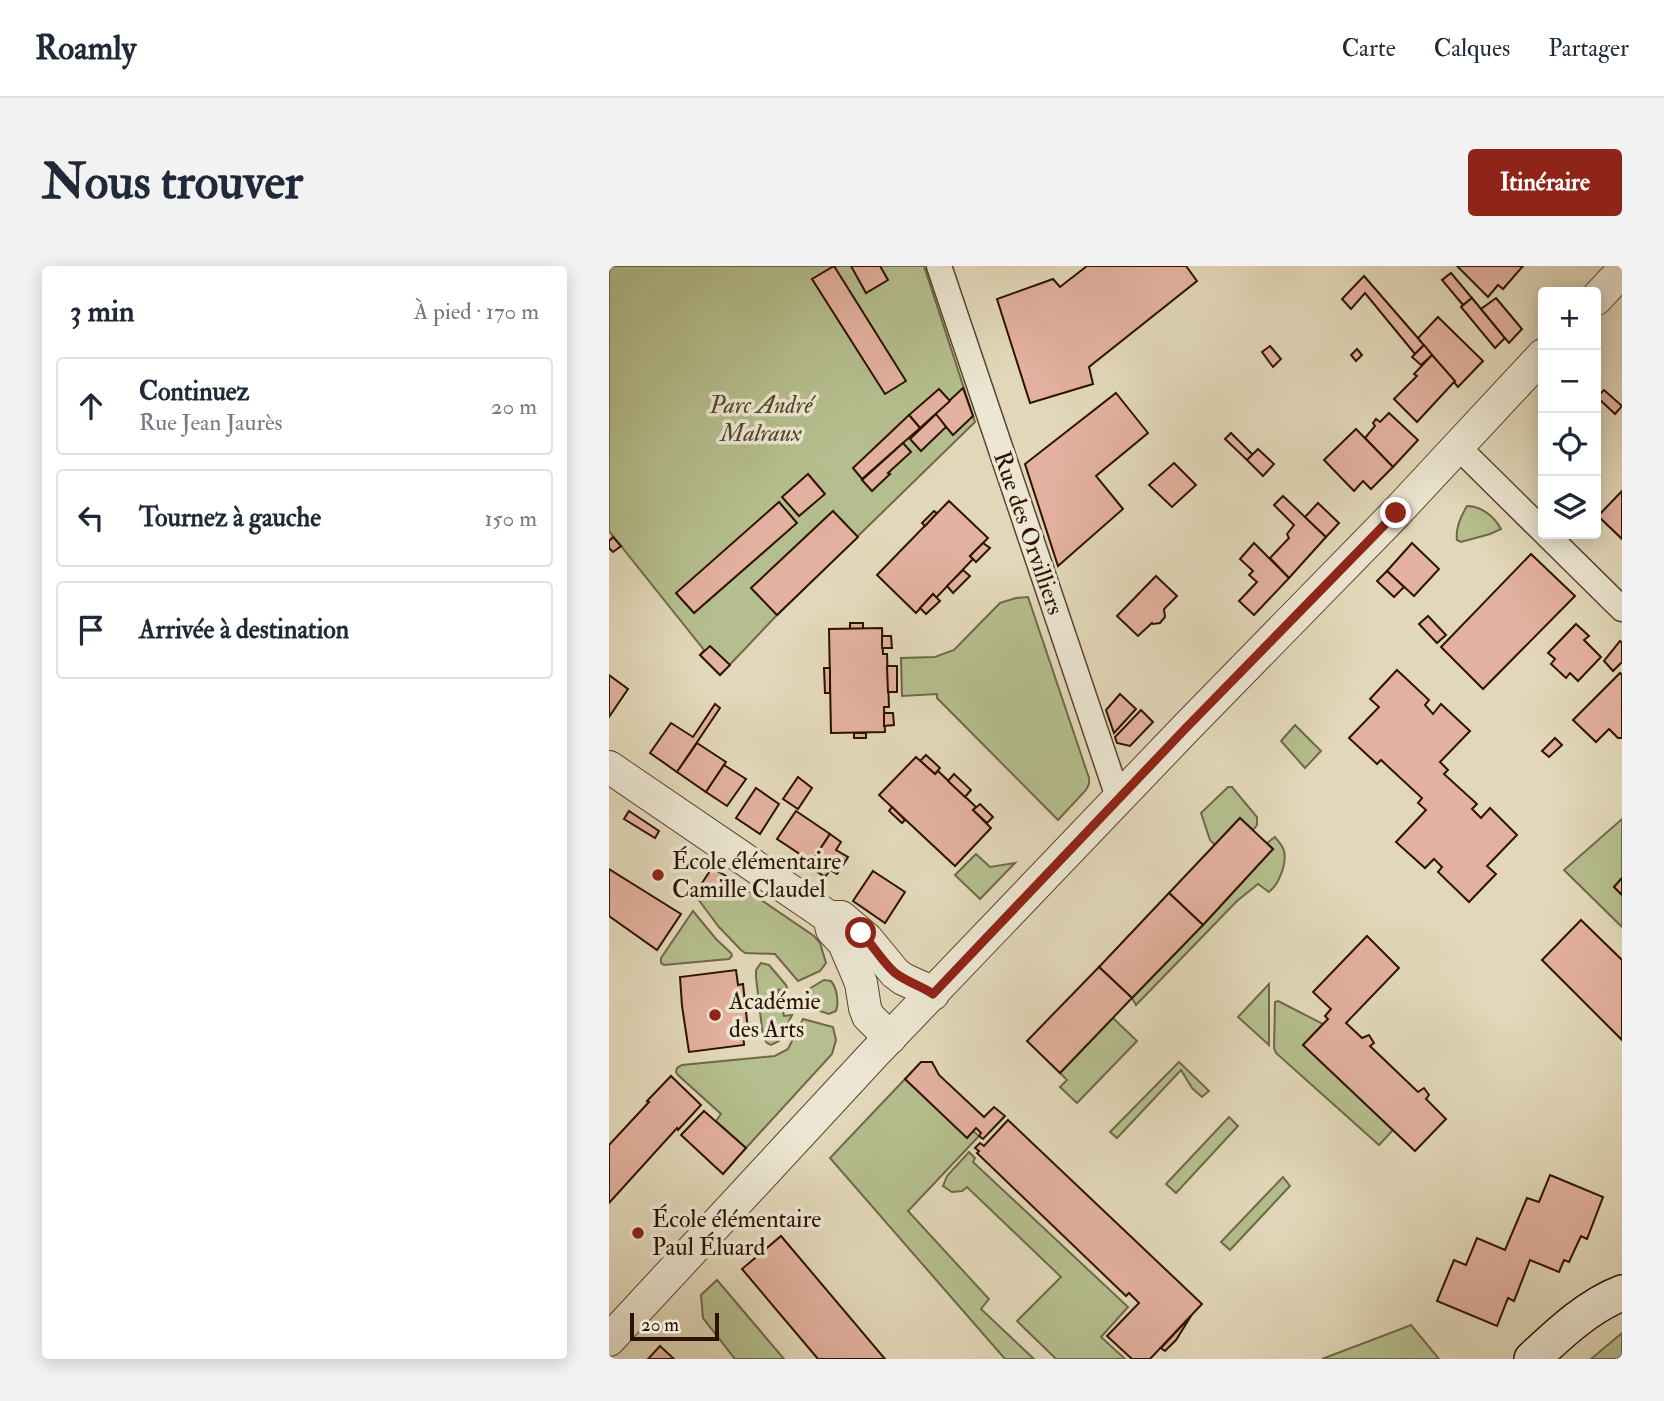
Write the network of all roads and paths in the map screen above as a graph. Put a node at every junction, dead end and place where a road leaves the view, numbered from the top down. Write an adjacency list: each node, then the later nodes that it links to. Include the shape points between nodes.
1 (939, 266): 10 (street, Rue des Orvilliers)
2 (1622, 271): 3 (street)
3 (1601, 294)
4 (1538, 360): 5 (street)
5 (1457, 446): 6 (street); 10 (street)
6 (1538, 527)
7 (1550, 539): 8 (street)
8 (1622, 609)
9 (609, 767): 11 (street)
10 (1119, 800): 12 (street)
11 (829, 917): 12 (street, via 841,917 895,973); 13 (street, via 861,983 868,1016)
12 (933, 994): 13 (street)
13 (890, 1038): 15 (street)
14 (1622, 1293): 16 (main road, via 1588,1312)
15 (609, 1340)
16 (1532, 1359)

